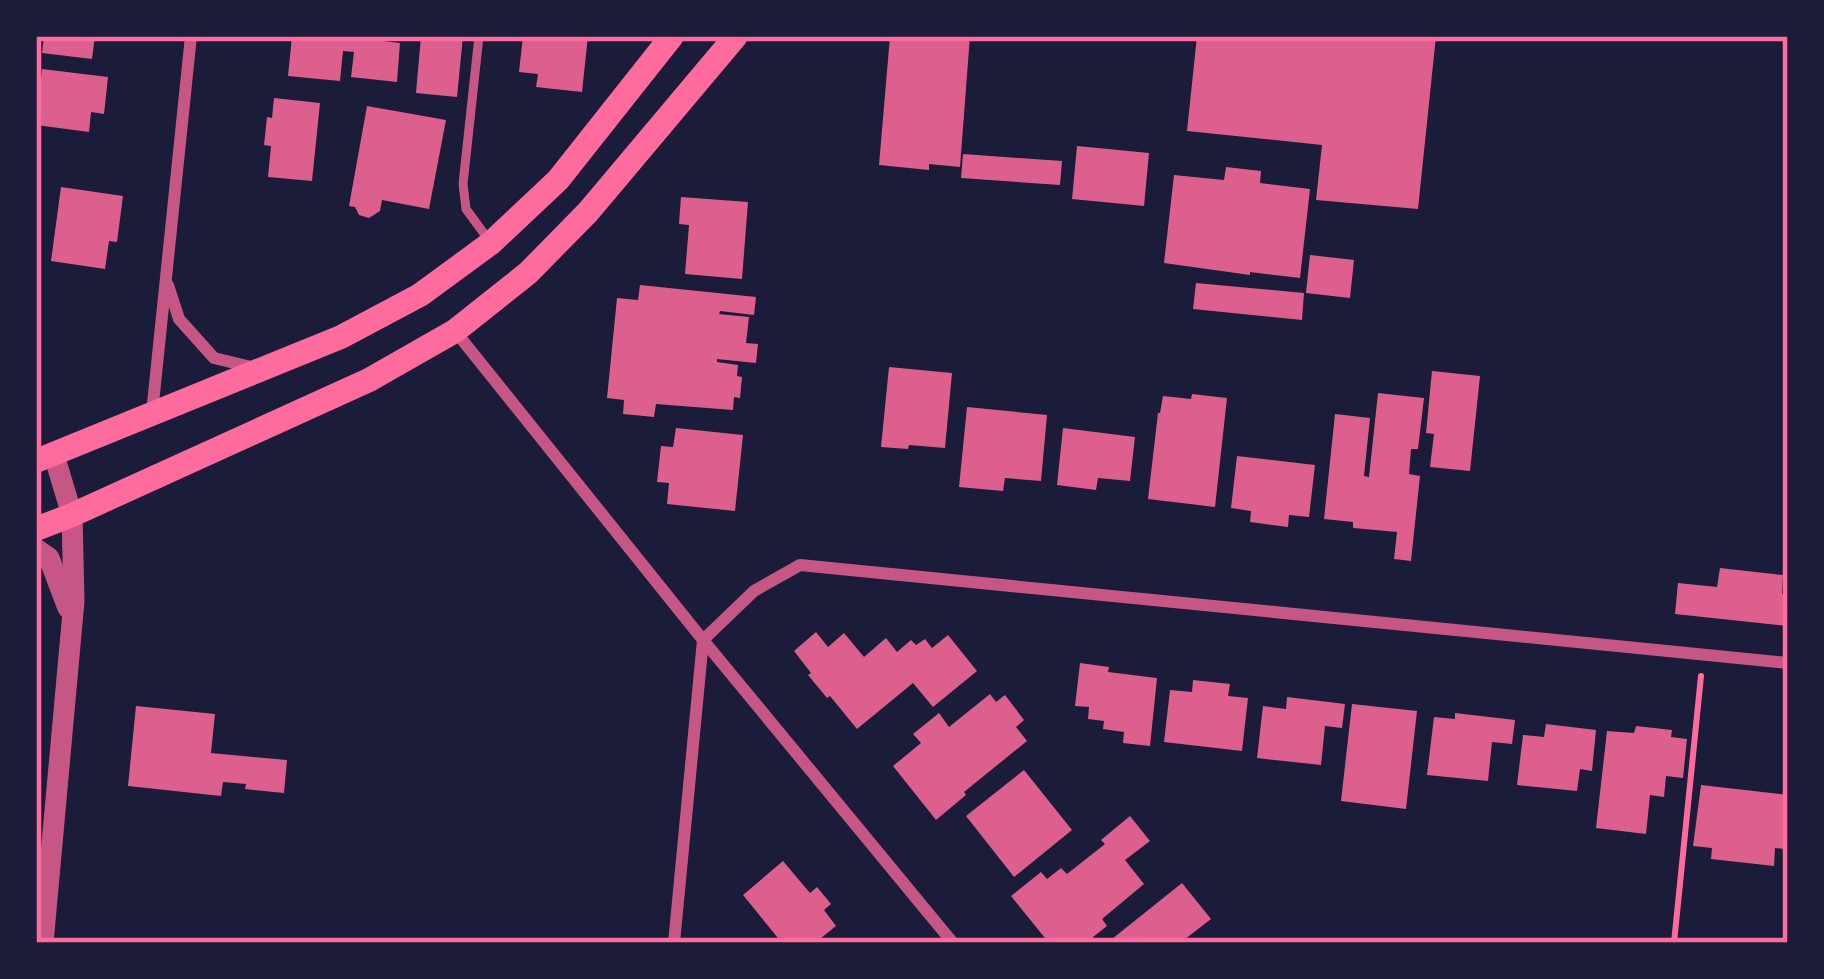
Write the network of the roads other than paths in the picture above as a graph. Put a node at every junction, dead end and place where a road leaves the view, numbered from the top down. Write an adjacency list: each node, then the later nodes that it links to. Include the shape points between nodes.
1 (191, 36): 6 (street)
2 (479, 36): 5 (lane, via 463,184 466,209)
3 (672, 36): 5 (main road, via 558,180)
4 (736, 36): 7 (main road, via 588,212)
5 (491, 243): 8 (main road, via 420,295)
6 (166, 279): 8 (street, via 178,320 214,358); 9 (street)
7 (455, 331): 11 (main road, via 369,380); 15 (street)
8 (260, 370): 9 (main road)
9 (152, 413): 10 (main road)
10 (45, 458): 11 (street)
11 (72, 515): 12 (main road); 14 (street)
12 (36, 529)
13 (36, 549): 14 (street, via 49,558)
14 (72, 620): 17 (street)
15 (703, 640): 16 (street, via 754,591 800,566); 18 (street); 19 (street)
16 (1788, 663)
17 (43, 943)
18 (674, 943)
19 (953, 943)

